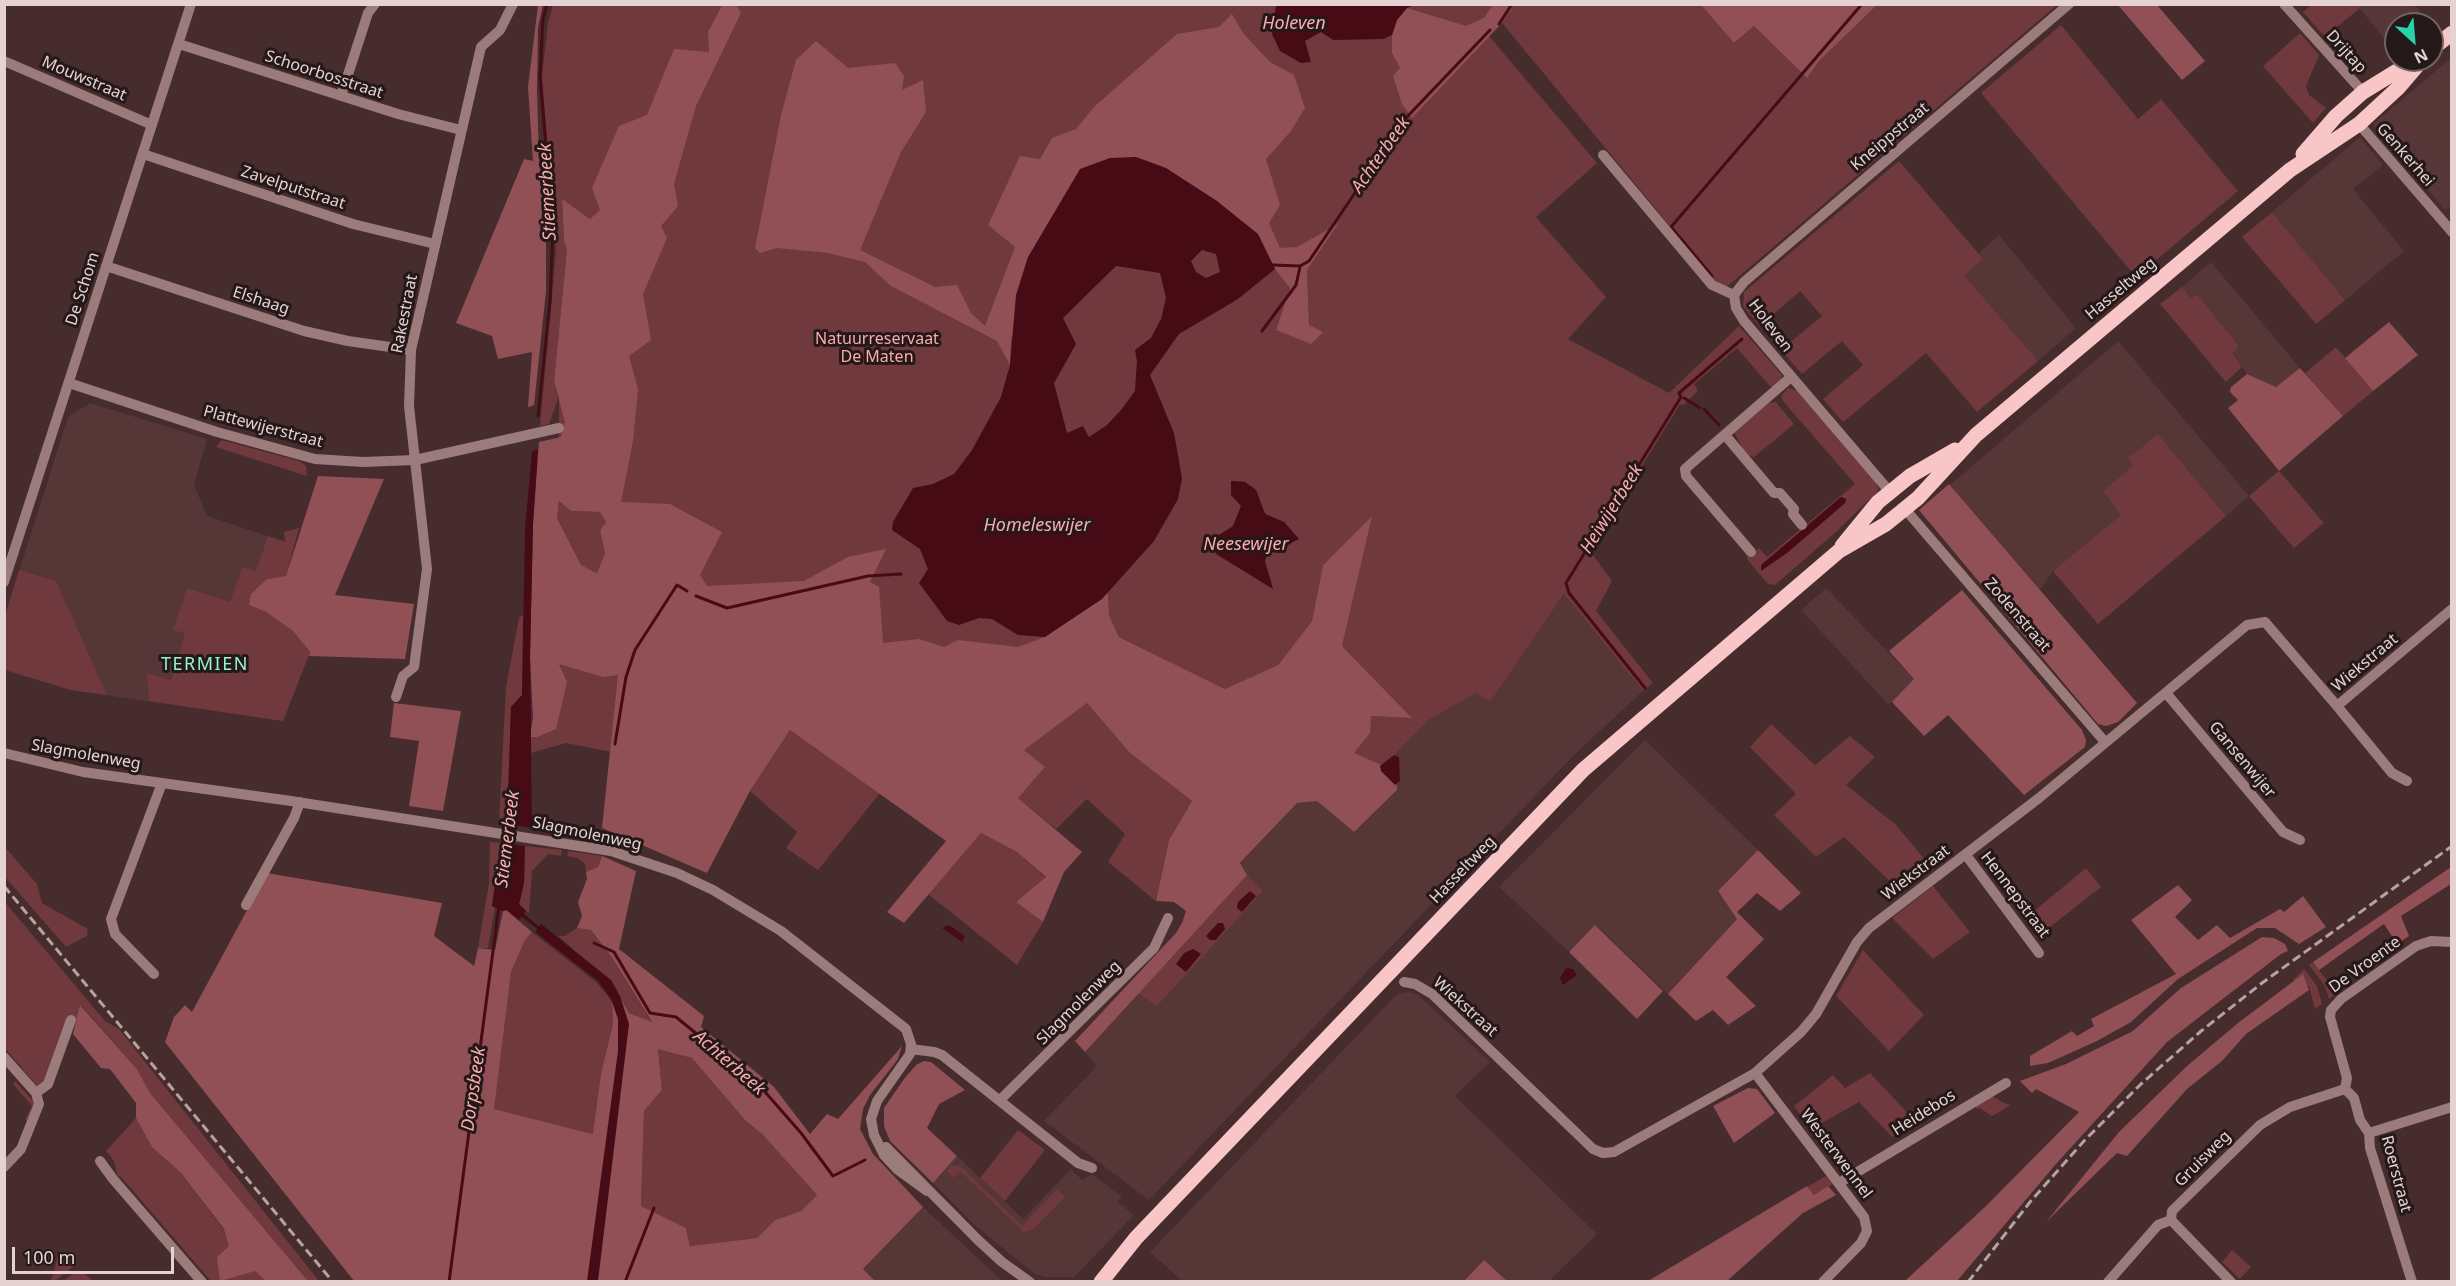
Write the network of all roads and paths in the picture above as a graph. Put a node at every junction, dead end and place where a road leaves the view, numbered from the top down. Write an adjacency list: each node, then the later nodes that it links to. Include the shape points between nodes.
1 (191, 4): 6 (street, De Schom)
2 (375, 4): 11 (street, via 368,13)
3 (513, 4): 16 (street, Rakestraat, via 500,30 481,47)
4 (2069, 4): 23 (street, Kneippstraat, via 1744,282)
5 (2284, 4): 10 (street, Drijtap)
6 (179, 44): 11 (street, Schoorbosstraat); 15 (street, De Schom)
7 (4, 61): 15 (street, Mouwstraat)
8 (2396, 72): 10 (main road, Hasseltweg)
9 (2411, 72): 12 (main road, Hasseltweg)
10 (2363, 92): 12 (main road, via 2376,94); 13 (main road, Hasseltweg)
11 (341, 96): 16 (street, Schoorbosstraat)
12 (2378, 107): 14 (main road, Hasseltweg)
13 (2343, 110): 14 (main road, via 2347,121); 19 (main road, Hasseltweg)
14 (2359, 124): 19 (main road, Hasseltweg); 20 (street, Genkerhei)
15 (152, 125): 17 (street, De Schom)
16 (461, 130): 21 (street, Rakestraat)
17 (143, 154): 21 (street, Zavelputstraat, via 353,224); 22 (street, De Schom)
18 (1603, 155): 23 (street, Holeven, via 1712,285)
19 (2290, 170): 29 (main road, Hasseltweg)
20 (2451, 232)
21 (435, 244): 24 (street, Rakestraat)
22 (106, 266): 24 (street, Elshaag, via 304,331); 26 (street, De Schom)
23 (1734, 296): 25 (street, Holeven, via 1744,321)
24 (411, 350): 30 (street, Rakestraat, via 409,406)
25 (1791, 377): 28 (street); 31 (street, Holeven)
26 (69, 383): 30 (street, Plattewijerstraat, via 217,432 315,459); 36 (street, De Schom)
27 (559, 428): 30 (street, Plattewijerstraat)
28 (1725, 435): 33 (street, via 1774,493 1780,493 1794,509 1793,514); 35 (street, via 1685,469 1686,476)
29 (1976, 435): 31 (main road, Hasseltweg); 32 (main road, Hasseltweg)
30 (415, 460): 39 (street, Rakestraat, via 426,569 414,667 399,675)
31 (1890, 492): 32 (main road, via 1890,507 1897,511); 34 (main road, Hasseltweg, via 1872,508)
32 (1905, 508): 34 (main road, Hasseltweg, via 1886,524); 41 (street, Zodenstraat)
33 (1802, 525)
34 (1839, 551): 70 (main road, Hasseltweg, via 1583,770)
35 (1751, 552)
36 (4, 582)
37 (2451, 609): 40 (street, Wiekstraat)
38 (2166, 693): 40 (street, Wiekstraat, via 2247,625 2265,622); 41 (street, Wiekstraat); 46 (street, Gansenwijer, via 2283,832)
39 (396, 697)
40 (2337, 706): 43 (street, via 2392,773)
41 (2105, 742): 47 (street, Wiekstraat)
42 (4, 753): 44 (street, Slagmolenweg, via 83,772)
43 (2408, 781)
44 (162, 783): 45 (street, Slagmolenweg); 52 (street, via 111,919 115,934)
45 (300, 802): 48 (street); 56 (street, Slagmolenweg, via 611,851 677,873 781,931 898,1021 906,1029)
46 (2300, 840)
47 (1966, 855): 51 (street, Hennepstraat); 58 (street, Wiekstraat, via 1869,928 1816,1014)
48 (246, 905)
49 (1168, 918): 62 (street, Slagmolenweg, via 1154,948)
50 (2451, 942): 54 (street, De Vroente, via 2431,941 2416,946)
51 (2039, 953)
52 (154, 974)
53 (1404, 982): 58 (street, Wiekstraat, via 1432,994 1593,1149 1603,1153 1614,1152)
54 (2331, 1010): 60 (street, Roerstraat, via 2330,1023 2347,1078)
55 (71, 1020): 61 (street, via 48,1084)
56 (911, 1049): 62 (street, via 942,1056); 71 (street, via 877,1101 871,1119 873,1136 898,1170 927,1191)
57 (4, 1057): 61 (street)
58 (1755, 1073): 68 (street, Westerwennel)
59 (2006, 1083): 68 (street, Heidebos)
60 (2345, 1089): 64 (street, Roerstraat, via 2354,1098 2360,1120); 69 (street, Gruisweg, via 2274,1115 2178,1204)
61 (36, 1093): 66 (street, via 39,1104 21,1149)
62 (1000, 1100): 67 (street, via 1078,1162)
63 (2451, 1107): 64 (street)
64 (2369, 1133): 80 (street, Roerstraat, via 2370,1148)
65 (100, 1161): 72 (street)
66 (4, 1167)
67 (1092, 1168)
68 (1839, 1182): 77 (street, Westerwennel, via 1864,1217 1867,1231 1861,1243)
69 (2171, 1220): 78 (street, Gruisweg, via 2158,1225); 79 (street)
70 (1136, 1238): 75 (main road, Hasseltweg); 76 (main road, Hasseltweg)
71 (1002, 1262): 73 (street); 74 (street)
72 (202, 1281)
73 (1016, 1281)
74 (1030, 1281)
75 (1087, 1281)
76 (1101, 1281)
77 (1823, 1281)
78 (2108, 1281)
79 (2231, 1281)
80 (2412, 1281)

